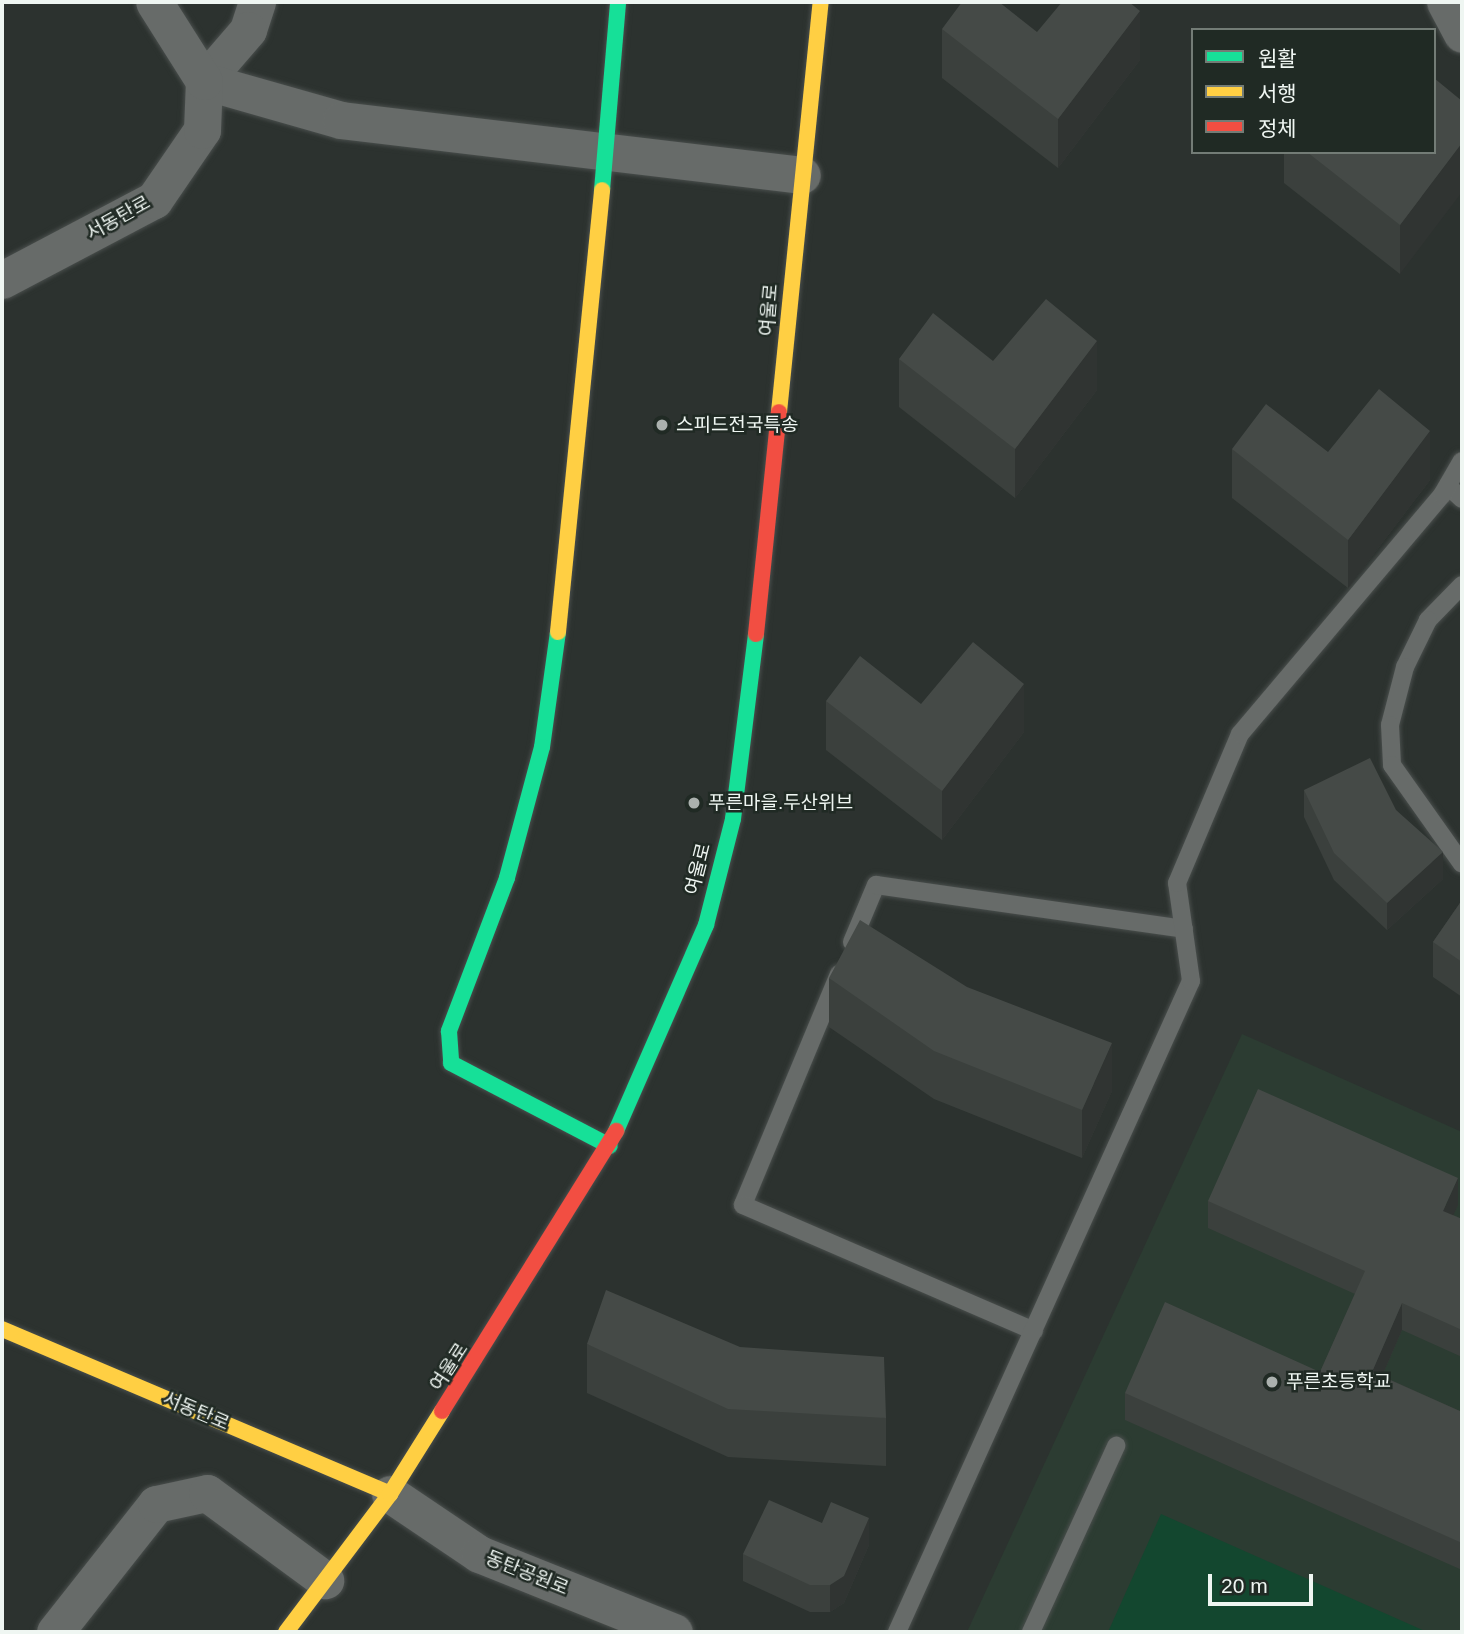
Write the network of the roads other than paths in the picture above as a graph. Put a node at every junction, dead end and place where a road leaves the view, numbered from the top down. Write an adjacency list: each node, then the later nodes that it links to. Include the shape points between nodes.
1 (154, 2): 7 (street)
2 (257, 2): 7 (street, via 248,30)
3 (618, 2): 8 (street)
4 (821, 2): 9 (street, 여울로)
5 (1444, 2): 6 (street)
6 (1462, 34)
7 (204, 82): 8 (street, via 341,120); 10 (street, 서동탄로, via 202,130 153,200)
8 (608, 150): 9 (street); 17 (street, via 572,534 542,747 507,878 449,1031 451,1063)
9 (802, 175): 17 (street, 여울로, via 769,546 733,819 706,925)
10 (2, 280)
11 (1462, 461): 12 (lane)
12 (1448, 486): 13 (lane); 16 (lane, via 1240,734 1177,883)
13 (1462, 499)
14 (1462, 585): 15 (lane, via 1428,620 1405,667 1390,725 1392,765)
15 (1462, 864)
16 (1184, 929): 19 (lane, via 1191,981); 19 (lane, via 876,885 743,1205)
17 (610, 1146): 21 (street, 여울로)
18 (2, 1329): 21 (street, 서동탄로)
19 (1034, 1331): 26 (lane)
20 (1116, 1446): 27 (lane)
21 (390, 1494): 22 (street, 여울로); 25 (street, 동탄공원로, via 479,1554)
22 (325, 1580): 23 (street, via 207,1493 156,1504); 24 (street, 여울로)
23 (55, 1632)
24 (286, 1632)
25 (674, 1632)
26 (897, 1632)
27 (1031, 1632)

